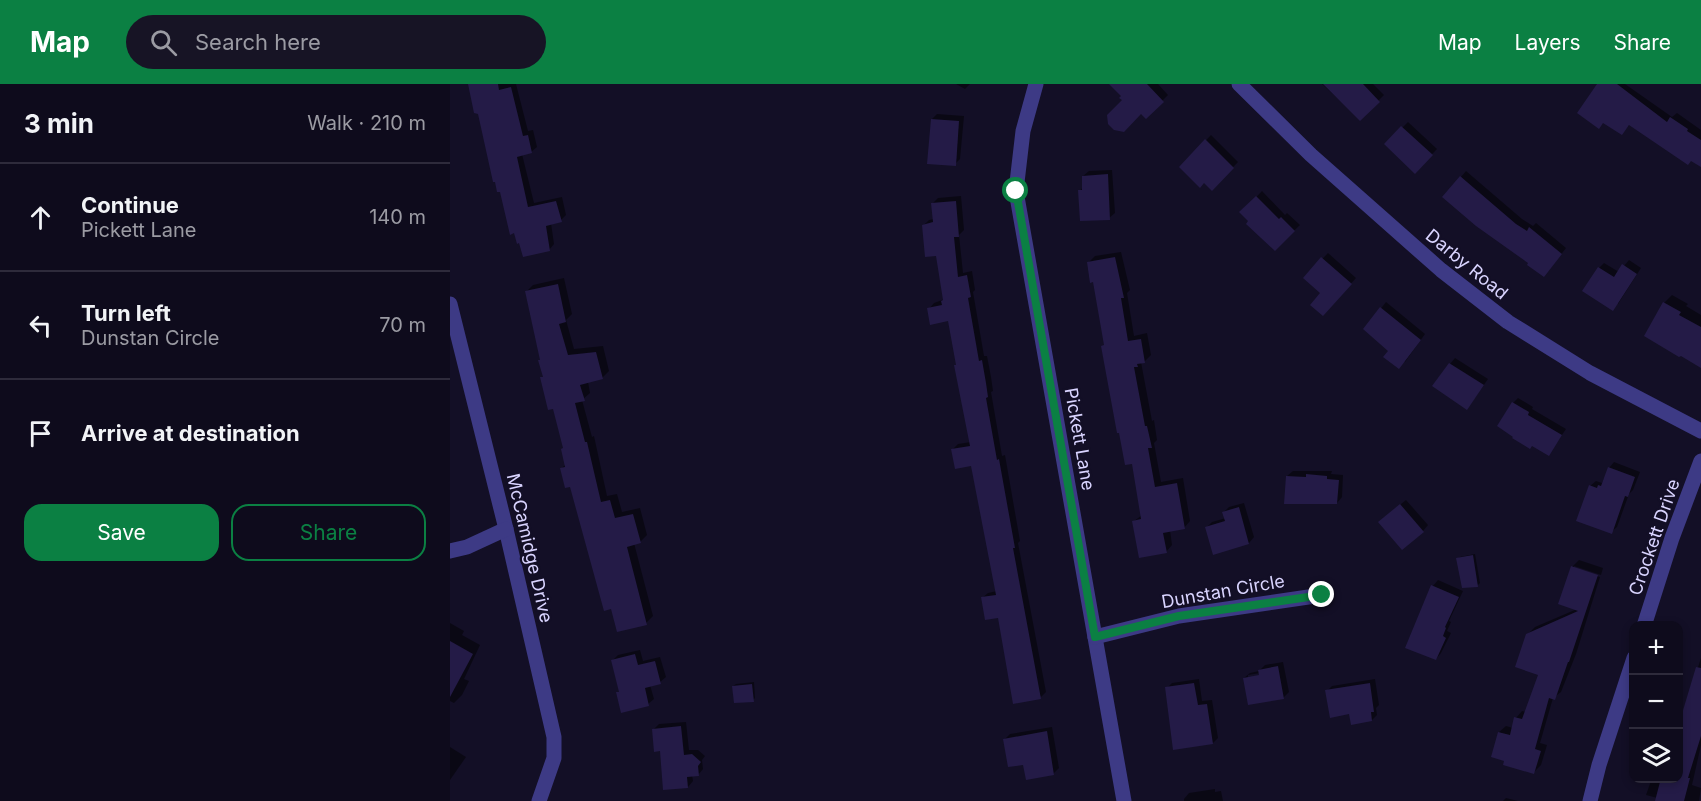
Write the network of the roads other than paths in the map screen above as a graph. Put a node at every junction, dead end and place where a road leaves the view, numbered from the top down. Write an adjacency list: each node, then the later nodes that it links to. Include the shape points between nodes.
1 (1036, 84): 10 (street, Pickett Lane, via 1023,131 1016,191)
2 (1239, 84): 4 (street, Darby Road, via 1423,255 1508,322 1590,373)
3 (450, 304): 6 (street, McCamidge Drive)
4 (1701, 431)
5 (1701, 461): 9 (street, Crockett Drive)
6 (506, 529): 7 (street); 12 (street, McCamidge Drive, via 554,737 554,758)
7 (450, 551)
8 (1322, 595): 10 (street, Dunstan Circle, via 1179,616)
9 (1646, 621)
10 (1095, 637): 13 (street, Pickett Lane)
11 (1629, 673): 14 (street)
12 (539, 801)
13 (1124, 801)
14 (1590, 801)

